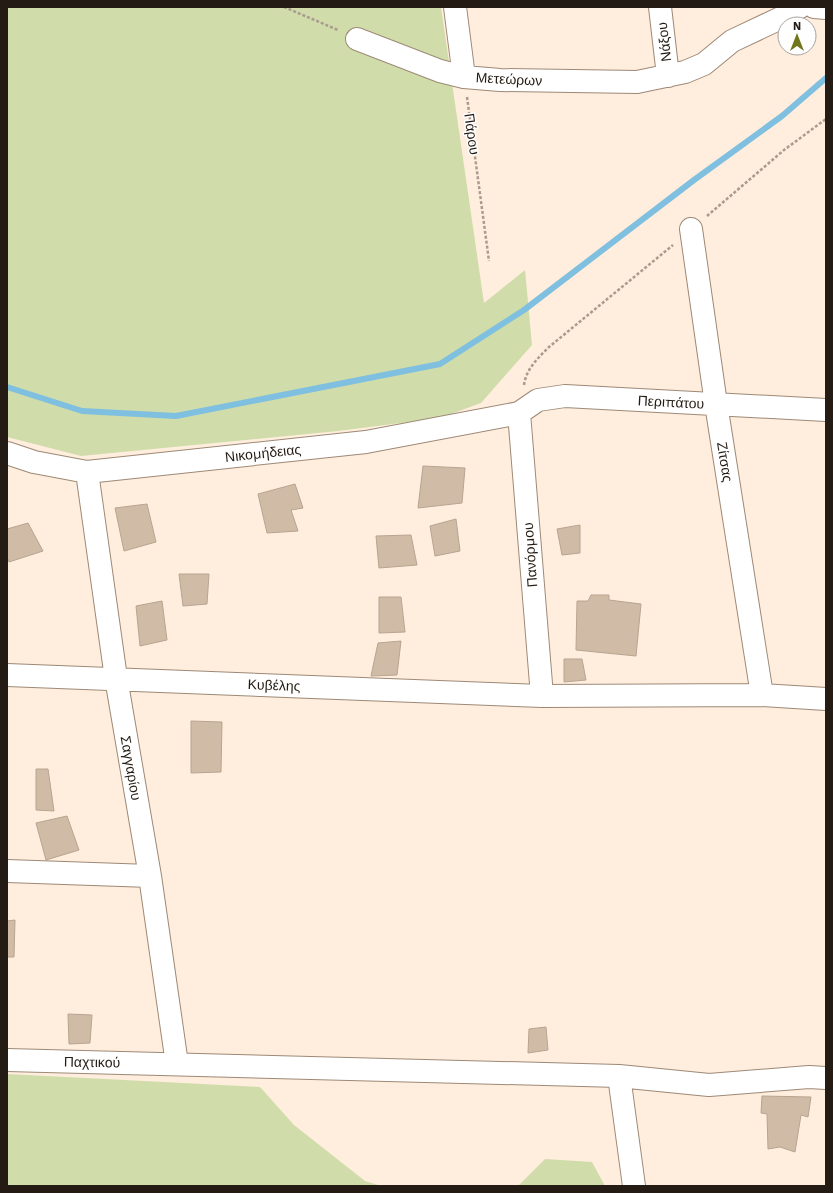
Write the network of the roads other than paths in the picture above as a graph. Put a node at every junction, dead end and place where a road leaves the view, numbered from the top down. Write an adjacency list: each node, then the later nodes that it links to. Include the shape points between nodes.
1 (455, 7): 8 (street)
2 (660, 7): 7 (street, Νάξου)
3 (800, 7): 7 (street, Μετεώρων, via 787,16 732,41 704,64)
4 (814, 7): 5 (street)
5 (826, 8)
6 (357, 39): 8 (street, Μετεώρων, via 440,71)
7 (668, 76): 8 (street, Μετεώρων, via 637,82)
8 (464, 77)
9 (692, 229): 10 (street, Ζίτσας)
10 (716, 404): 11 (street, Περιπάτου); 12 (street, Περιπάτου, via 565,396 538,400); 17 (street, Ζίτσας)
11 (826, 410)
12 (520, 413): 14 (street, Νικομήδειας, via 366,442); 18 (street, Πανόρμου)
13 (7, 453): 14 (street, Νικομήδειας, via 34,462)
14 (87, 472): 16 (street, Σαγγαρίου)
15 (7, 675): 16 (street, Κυβέλης)
16 (116, 678): 18 (street, Κυβέλης); 21 (street, Σαγγαρίου)
17 (762, 695): 18 (street, Κυβέλης); 19 (street, Κυβέλης)
18 (542, 696)
19 (826, 699)
20 (7, 871): 21 (street)
21 (150, 876): 23 (street, Σαγγαρίου)
22 (7, 1060): 23 (street, Παχτικού)
23 (177, 1064): 24 (street, Παχτικού)
24 (619, 1076): 25 (street, Παχτικού, via 710,1085); 26 (street)
25 (826, 1078)
26 (634, 1186)

